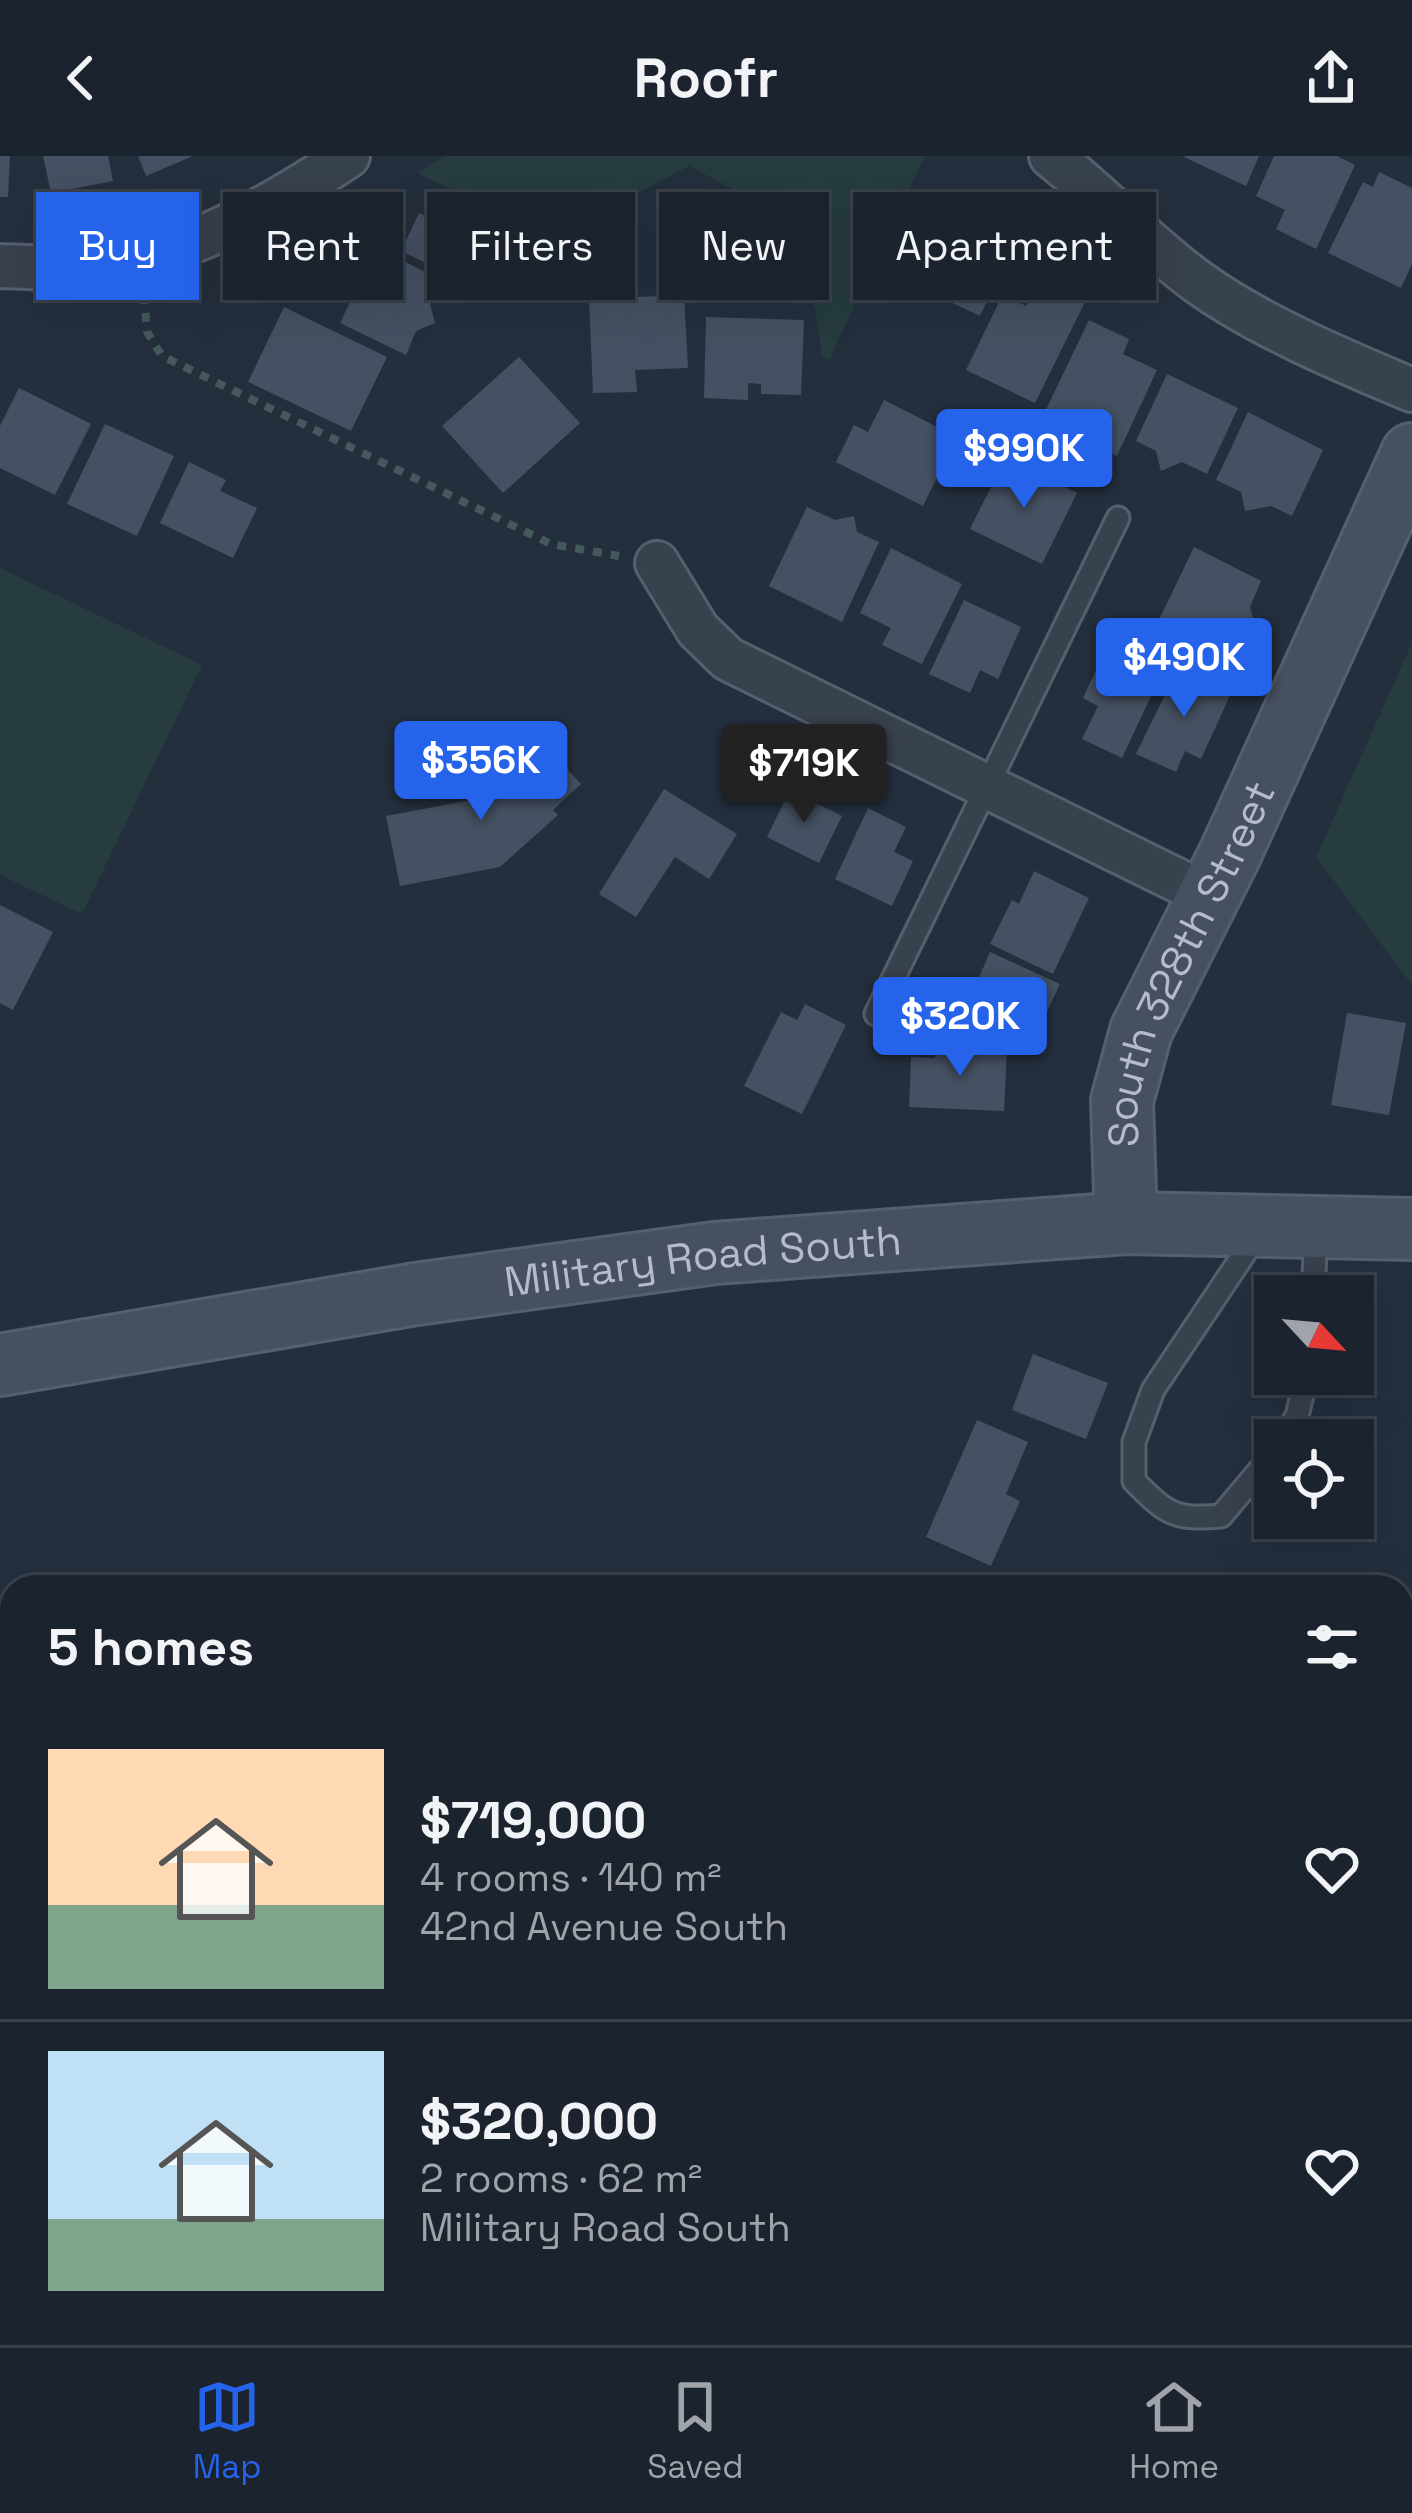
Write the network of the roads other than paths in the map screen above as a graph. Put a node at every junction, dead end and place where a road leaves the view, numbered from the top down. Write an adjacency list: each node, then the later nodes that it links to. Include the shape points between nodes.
1 (348, 156): 3 (street, via 252,214 142,258)
2 (1051, 156): 4 (street, via 1198,282)
3 (10, 266)
4 (1412, 390)
5 (1412, 454): 9 (main road, South 328th Street)
6 (1118, 518): 8 (lane)
7 (657, 563): 8 (street, via 698,631 728,659)
8 (987, 787): 9 (street); 10 (lane)
9 (1209, 896): 11 (main road, South 328th Street, via 1141,1031 1122,1101)
10 (876, 1014)
11 (1126, 1223): 12 (main road, Military Road South); 15 (main road, Military Road South, via 715,1253)
12 (1290, 1224): 13 (main road, Military Road South); 14 (lane); 16 (lane, via 1153,1390 1134,1442 1134,1481 1161,1509 1189,1519 1221,1516)
13 (1412, 1229)
14 (1306, 1275)
15 (0, 1365)
16 (1254, 1477)

